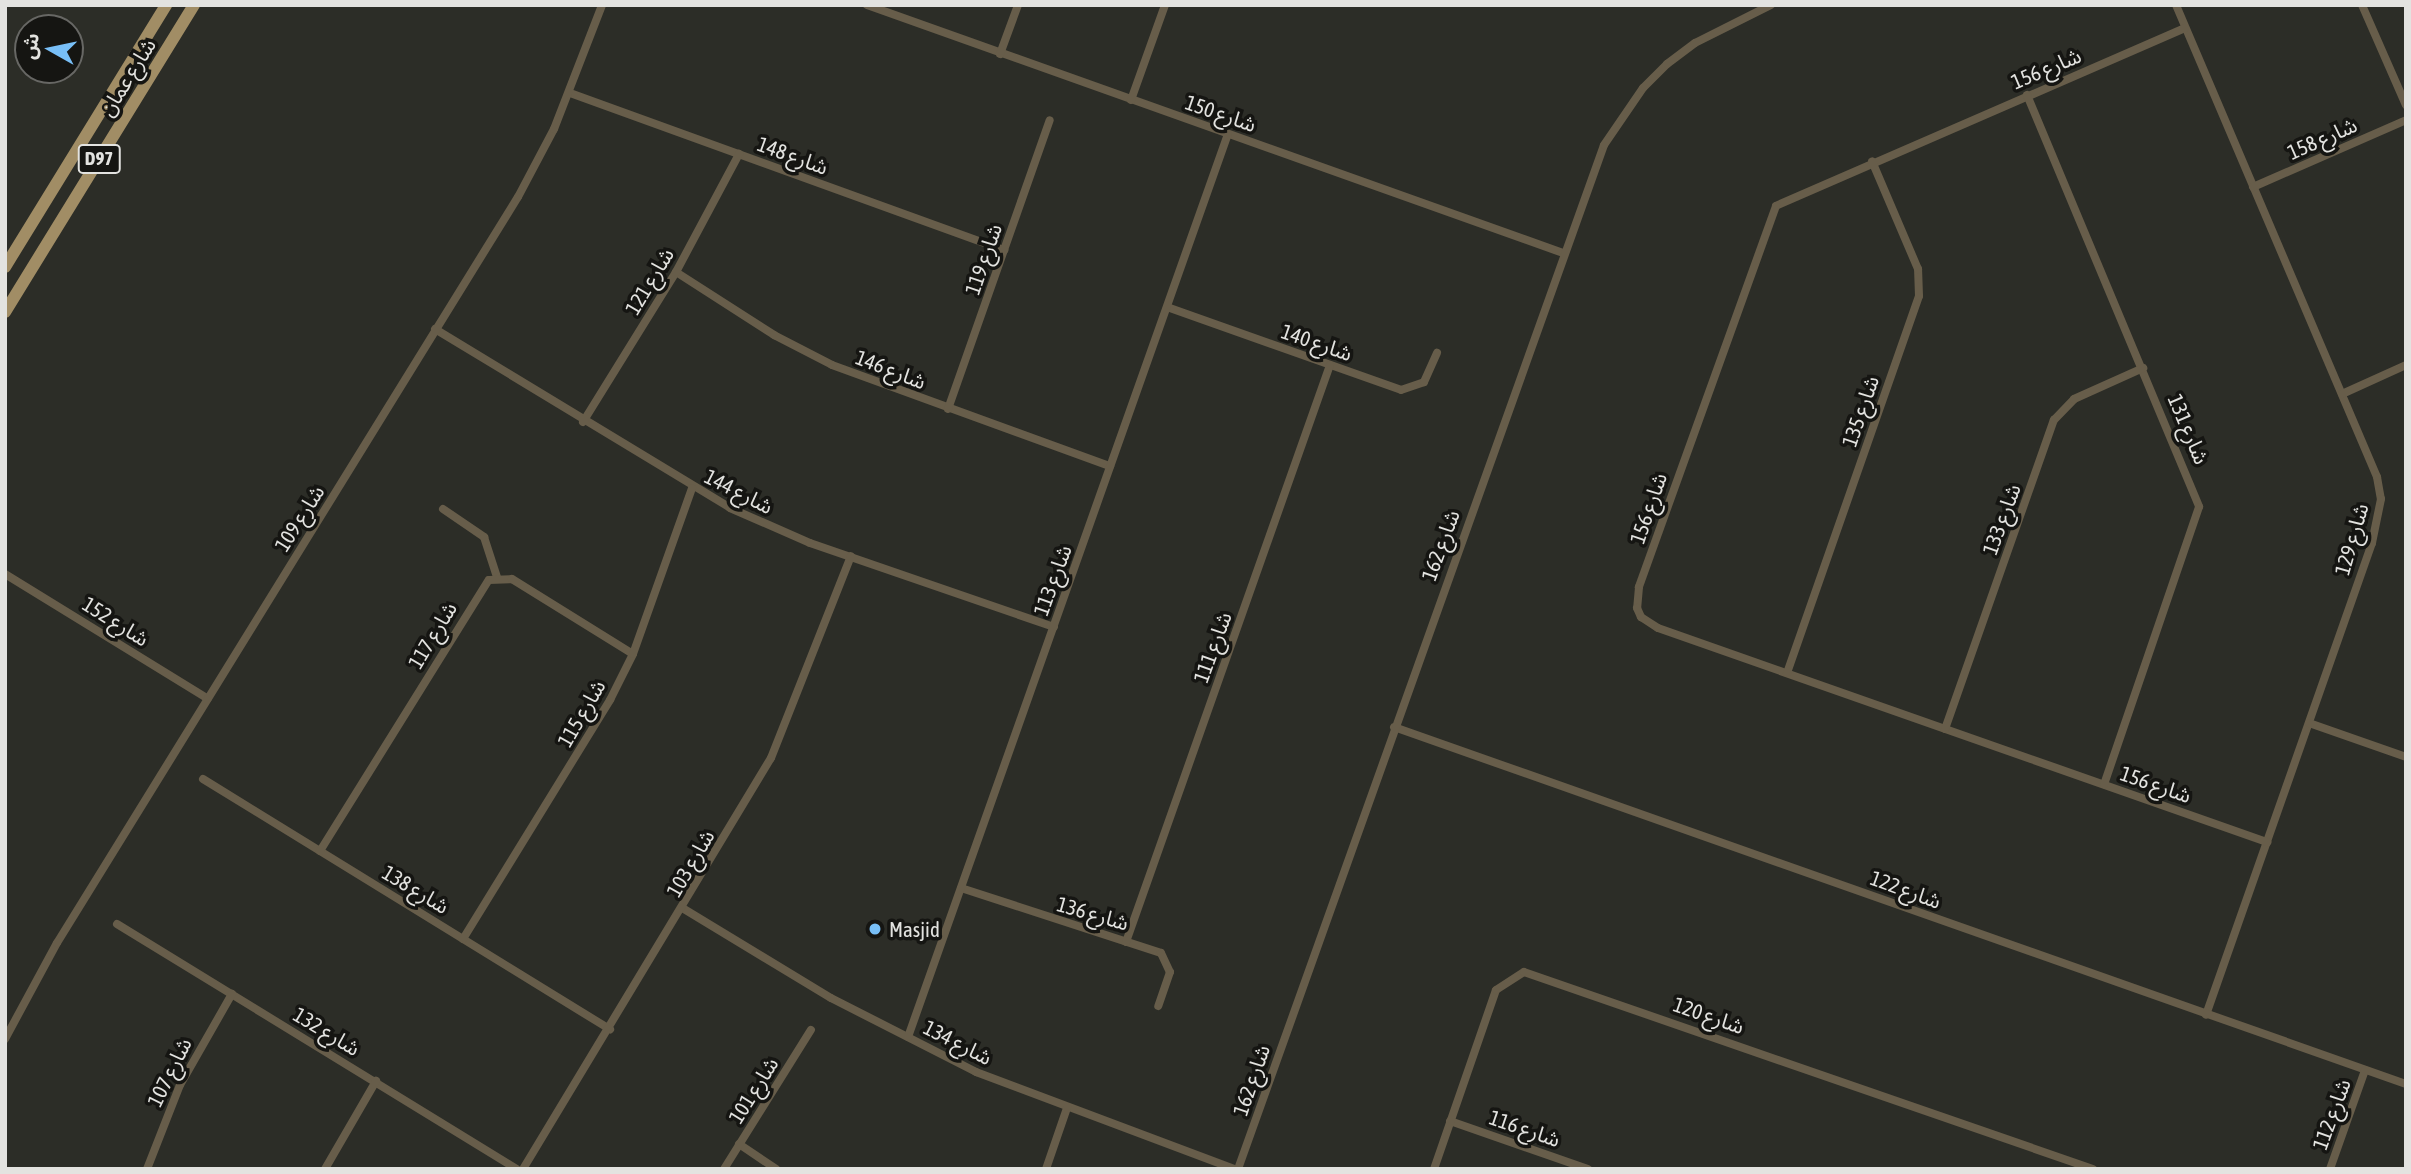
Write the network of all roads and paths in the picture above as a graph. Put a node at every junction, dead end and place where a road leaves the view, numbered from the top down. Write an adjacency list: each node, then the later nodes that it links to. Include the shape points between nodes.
1 (166, 5): 24 (main road, شارع عمان / D97)
2 (194, 5): 27 (main road, شارع عمان / D97)
3 (602, 5): 12 (street, شارع 109)
4 (867, 5): 11 (street, شارع 150)
5 (1018, 5): 11 (street)
6 (1165, 5): 14 (street)
7 (1771, 5): 23 (street, شارع 162, via 1695,43 1643,88 1604,145)
8 (2176, 5): 10 (street, شارع 129)
9 (2362, 5): 15 (street)
10 (2185, 28): 13 (street, شارع 156); 21 (street, شارع 129)
11 (1000, 54): 14 (street, شارع 150)
12 (570, 93): 19 (street, شارع 148); 28 (street, شارع 109, via 531,175)
13 (2027, 95): 20 (street, شارع 156); 32 (street, شارع 131)
14 (1131, 100): 18 (street, شارع 150)
15 (2406, 105)
16 (1050, 120): 22 (street, شارع 119)
17 (2406, 120): 21 (street, شارع 158)
18 (1228, 134): 23 (street, شارع 150); 26 (street, شارع 113)
19 (739, 154): 22 (street, شارع 148); 25 (street, شارع 121)
20 (1872, 161): 44 (street, شارع 135, via 1918,269 1919,296); 44 (street, شارع 156, via 1785,199 1770,215 1636,597 1641,617 1649,624)
21 (2253, 187): 33 (street, شارع 129)
22 (1004, 250): 34 (street, شارع 119)
23 (1563, 253): 47 (street, شارع 162)
24 (5, 267)
25 (676, 272): 34 (street, شارع 146, via 803,351); 35 (street, شارع 121)
26 (1167, 307): 30 (street, شارع 140); 36 (street, شارع 113)
27 (5, 312)
28 (435, 329): 35 (street, شارع 144); 45 (street, شارع 109)
29 (1437, 353): 30 (street, شارع 140, via 1424,382 1410,391)
30 (1330, 365): 58 (street, شارع 111)
31 (2406, 365): 33 (street)
32 (2143, 368): 48 (street, شارع 133, via 2074,399 2054,420); 51 (street, شارع 131, via 2199,507)
33 (2342, 394): 46 (street, شارع 129, via 2377,477 2379,521)
34 (948, 409): 36 (street, شارع 146)
35 (583, 422): 37 (street, شارع 144)
36 (1110, 466): 42 (street, شارع 113)
37 (692, 488): 39 (street, شارع 144, via 770,527); 43 (street, شارع 115)
38 (443, 509): 41 (street, via 484,537)
39 (851, 556): 42 (street, شارع 144); 55 (street, شارع 103, via 780,741)
40 (5, 574): 45 (street, شارع 152)
41 (497, 578): 43 (street, via 512,579); 53 (street, شارع 117, via 478,592)
42 (1054, 626): 54 (street, شارع 113)
43 (633, 654): 57 (street, شارع 115, via 604,710)
44 (1787, 673): 48 (street, شارع 156)
45 (208, 699): 65 (street, شارع 109, via 37,977)
46 (2309, 723): 49 (street); 52 (street, شارع 129)
47 (1394, 727): 61 (street, شارع 122); 79 (street, شارع 162)
48 (1945, 729): 51 (street, شارع 156)
49 (2406, 757)
50 (203, 779): 53 (street, شارع 138)
51 (2104, 784): 52 (street, شارع 156)
52 (2267, 842): 61 (street, شارع 129)
53 (320, 851): 57 (street, شارع 138)
54 (961, 888): 58 (street, شارع 136); 64 (street, شارع 113)
55 (684, 909): 62 (street, شارع 103); 64 (street, شارع 134, via 776,967)
56 (117, 924): 59 (street, شارع 132)
57 (463, 939): 62 (street, شارع 138)
58 (1126, 942): 60 (street, شارع 136, via 1161,953 1170,965)
59 (232, 994): 67 (street, شارع 132); 72 (street, شارع 107, via 180,1085)
60 (1158, 1006)
61 (2206, 1015): 66 (street, شارع 122)
62 (610, 1029): 75 (street, شارع 103)
63 (811, 1030): 71 (street, شارع 101)
64 (908, 1037): 69 (street, شارع 134, via 976,1072)
65 (5, 1039)
66 (2365, 1070): 68 (street, شارع 122); 83 (street, شارع 112)
67 (376, 1081): 73 (street); 74 (street, شارع 132)
68 (2406, 1084)
69 (1067, 1108): 78 (street); 79 (street, شارع 134)
70 (1450, 1121): 80 (street, شارع 120); 81 (street, شارع 116); 82 (street, شارع 120, via 1496,990 1513,975 1535,972)
71 (739, 1144): 76 (street, شارع 101); 77 (street)
72 (147, 1169)
73 (326, 1169)
74 (517, 1169)
75 (523, 1169)
76 (724, 1169)
77 (776, 1169)
78 (1045, 1169)
79 (1236, 1169)
80 (1433, 1169)
81 (1588, 1169)
82 (2093, 1169)
83 (2330, 1169)

